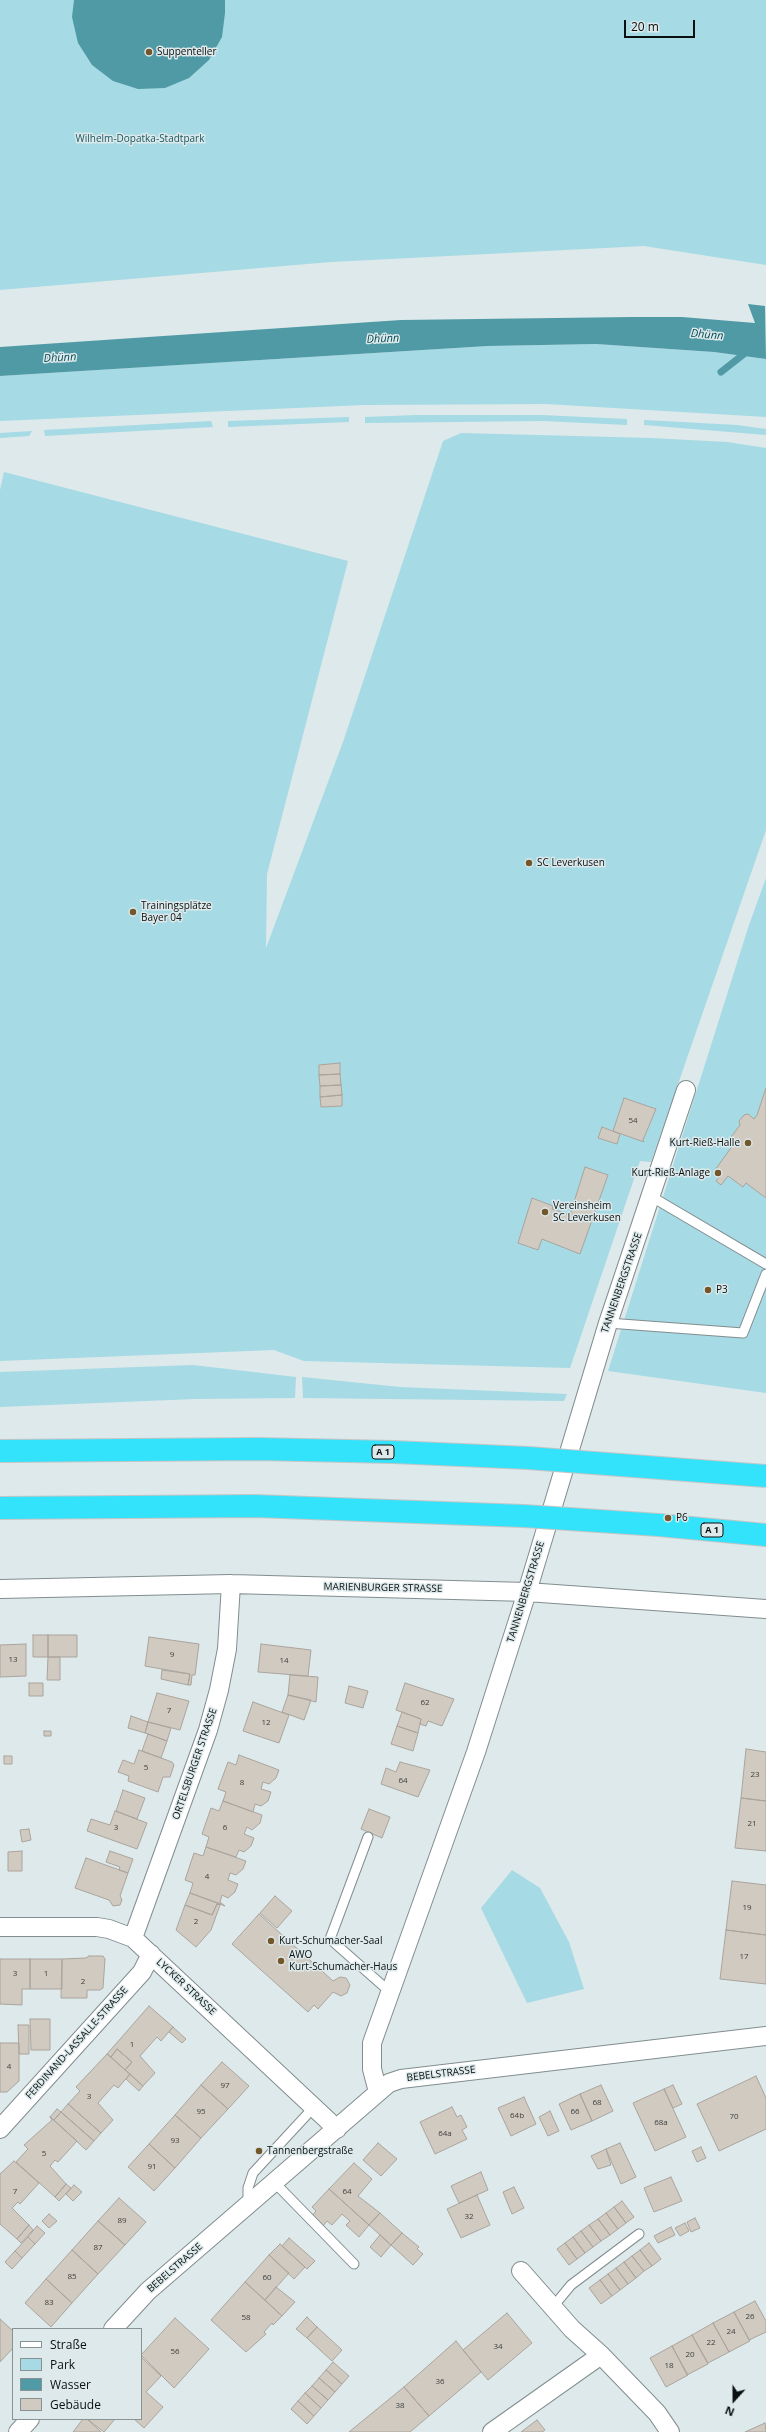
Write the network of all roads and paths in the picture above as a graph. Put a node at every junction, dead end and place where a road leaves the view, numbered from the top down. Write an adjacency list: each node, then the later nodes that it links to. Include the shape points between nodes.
1 (686, 1090): 2 (street, TANNENBERGSTRASSE)
2 (652, 1197): 3 (lane); 5 (street, TANNENBERGSTRASSE)
3 (766, 1264)
4 (766, 1274): 5 (lane, via 743,1333)
5 (608, 1323): 12 (street, TANNENBERGSTRASSE)
6 (0, 1451): 7 (highway, A 1, bridge, via 258,1449 393,1452 663,1467)
7 (766, 1476)
8 (0, 1508): 9 (highway, A 1, bridge, via 239,1506 390,1510 532,1517)
9 (766, 1535)
10 (231, 1584): 11 (street, MARIENBURGER STRASSE); 12 (street, MARIENBURGER STRASSE); 16 (street, ORTELSBURGER STRASSE, via 227,1649 220,1690)
11 (0, 1589)
12 (527, 1592): 13 (street, MARIENBURGER STRASSE); 18 (street, TANNENBERGSTRASSE, via 476,1752)
13 (766, 1609)
14 (368, 1837): 18 (lane, via 330,1939)
15 (0, 1927): 16 (street, LYCKER STRASSE, via 97,1927 109,1928)
16 (133, 1938): 17 (street, LYCKER STRASSE)
17 (152, 1954): 21 (street, LYCKER STRASSE); 23 (street, FERDINAND-LASSALLE-STRASSE, via 142,1972)
18 (390, 1992): 20 (street, TANNENBERGSTRASSE, via 372,2043 372,2069)
19 (766, 2036): 20 (street, BEBELSTRASSE, via 401,2079 389,2083)
20 (378, 2092): 22 (street, BEBELSTRASSE)
21 (314, 2107): 22 (street, LYCKER STRASSE); 25 (lane, via 253,2173 248,2188)
22 (337, 2129): 24 (street, BEBELSTRASSE)
23 (0, 2130)
24 (275, 2183): 25 (street, BEBELSTRASSE); 27 (lane)
25 (248, 2206): 30 (street, BEBELSTRASSE, via 148,2291)
26 (639, 2234): 29 (lane, via 571,2285)
27 (354, 2264)
28 (521, 2271): 29 (street)
29 (552, 2308): 31 (street)
30 (114, 2328)
31 (601, 2355): 34 (street); 35 (street, via 657,2413)
32 (29, 2420): 33 (street)
33 (18, 2432)
34 (492, 2432)
35 (670, 2432)

